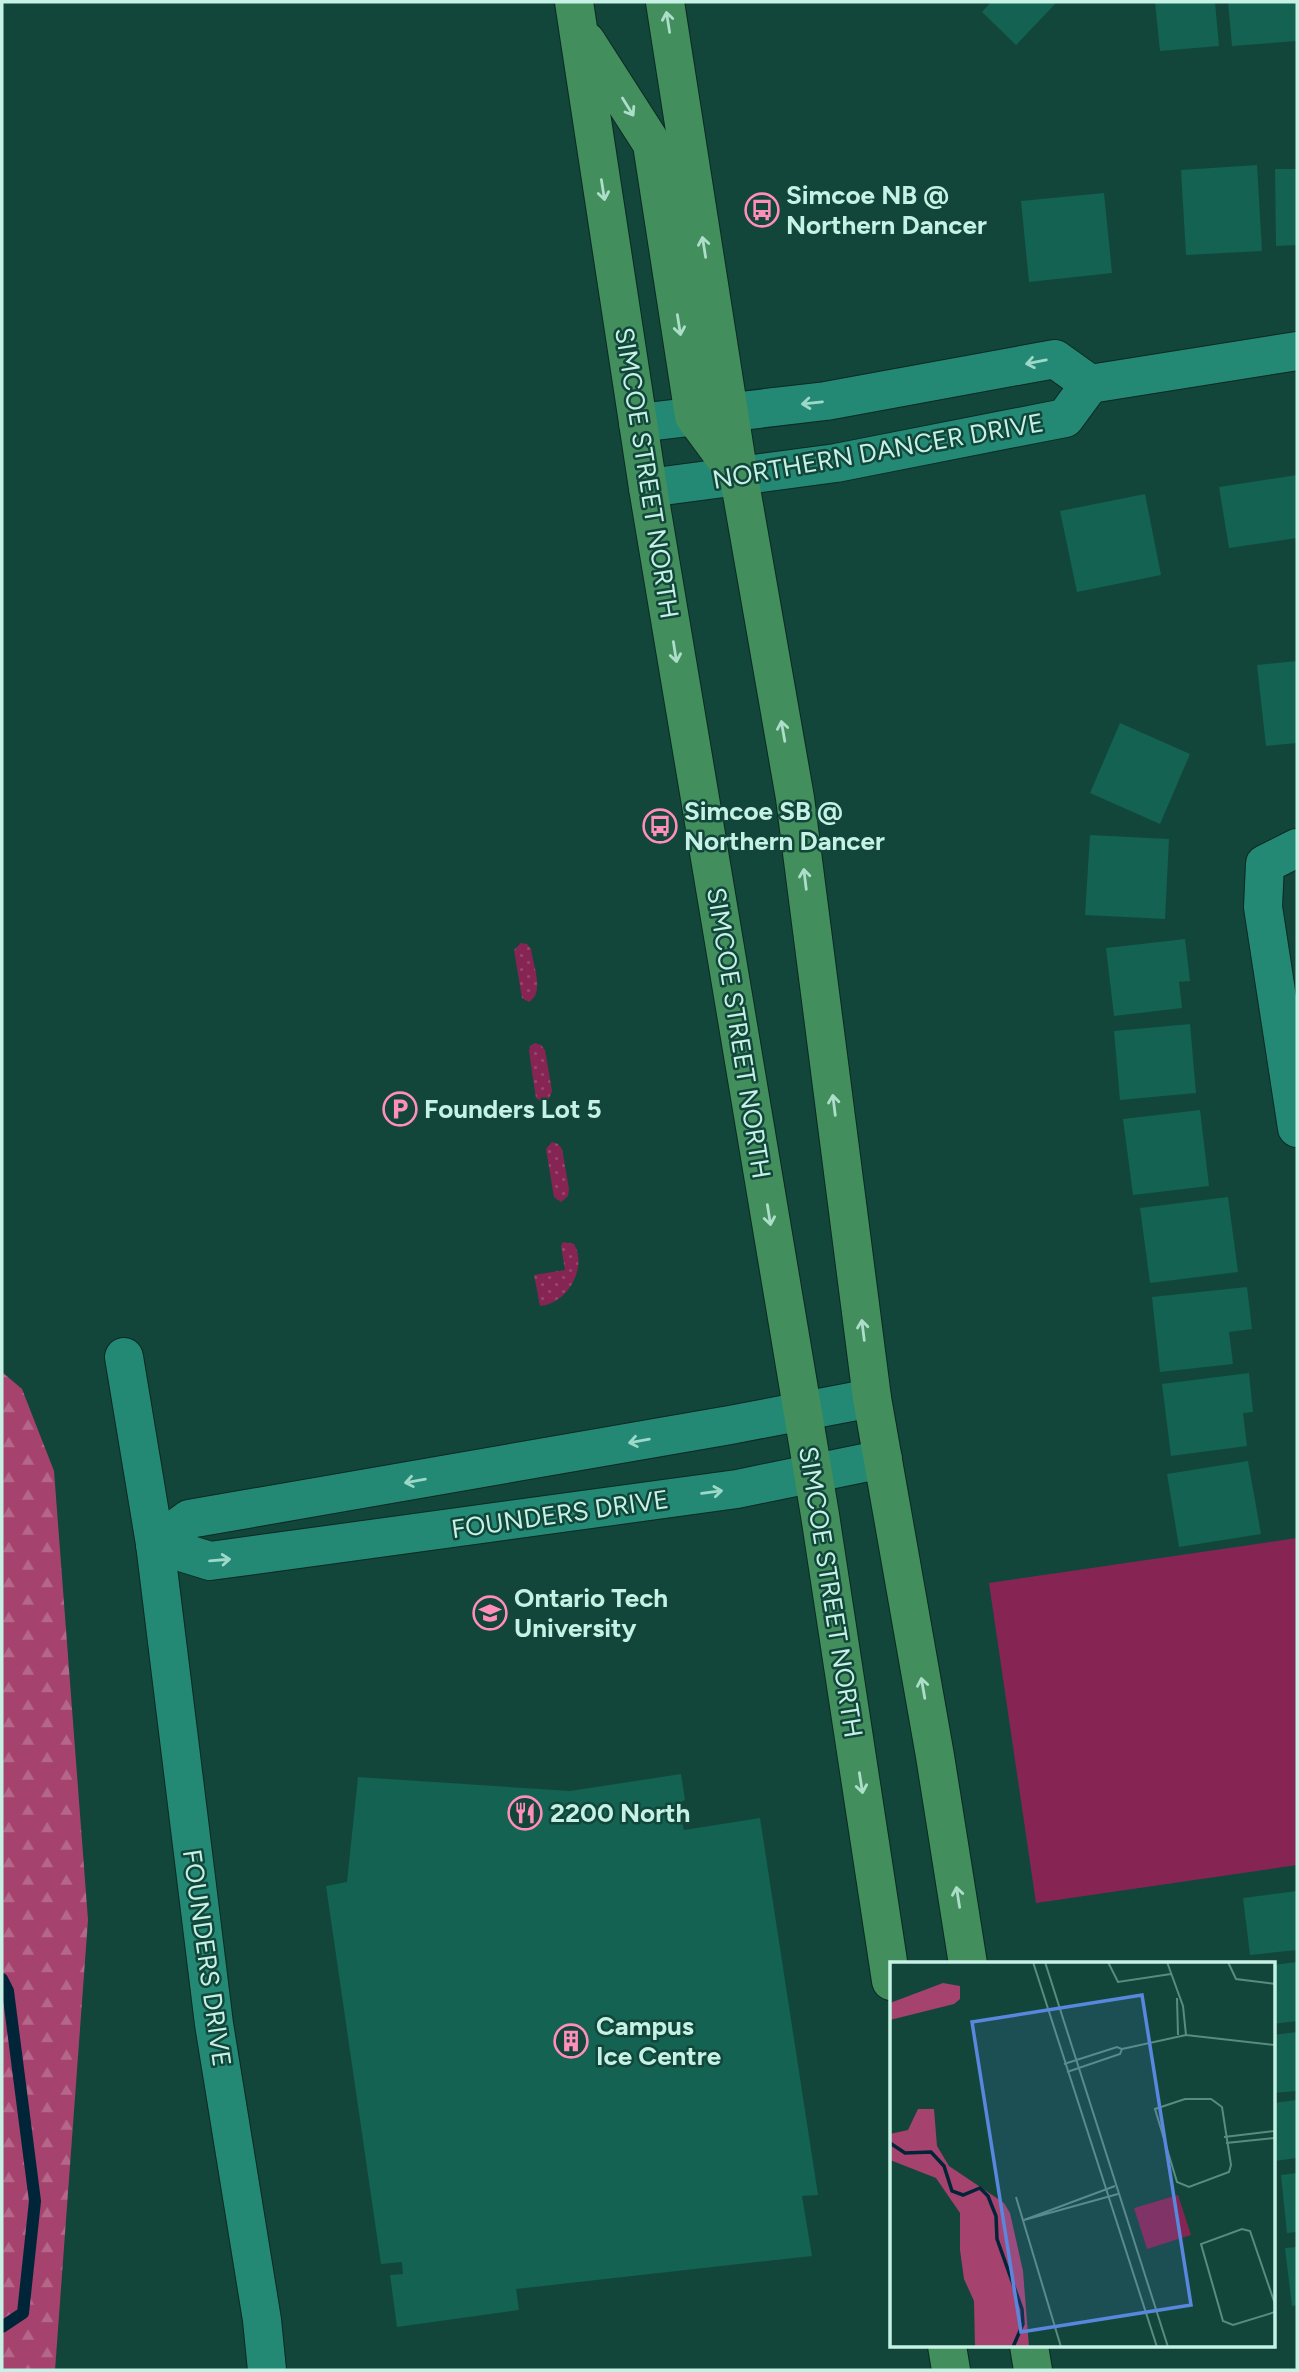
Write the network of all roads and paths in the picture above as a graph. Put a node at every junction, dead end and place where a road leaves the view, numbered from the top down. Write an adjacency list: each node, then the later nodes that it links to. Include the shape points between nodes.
1 (665, 2): 5 (main road, one-way to 1)
2 (576, 15): 5 (main road, one-way to 5, via 652,144); 6 (main road, SIMCOE STREET NORTH, one-way to 6)
3 (1297, 351): 4 (street)
4 (1090, 384): 5 (street, one-way to 5, via 1055,359 826,401); 7 (street, NORTHERN DANCER DRIVE, via 1065,418)
5 (711, 413): 6 (street); 7 (main road)
6 (638, 423): 8 (main road, SIMCOE STREET NORTH)
7 (739, 477): 8 (street, NORTHERN DANCER DRIVE); 12 (main road, one-way to 7, via 795,798)
8 (648, 488): 13 (main road, SIMCOE STREET NORTH, one-way to 13)
9 (1297, 848): 10 (street, via 1265,864 1264,906)
10 (1297, 1128)
11 (124, 1357): 16 (street, FOUNDERS DRIVE)
12 (872, 1398): 13 (street, FOUNDERS DRIVE); 14 (main road)
13 (802, 1411): 15 (main road, SIMCOE STREET NORTH); 16 (street, FOUNDERS DRIVE, one-way to 16, via 189,1519)
14 (883, 1460): 15 (street, FOUNDERS DRIVE); 17 (main road, one-way to 14)
15 (813, 1473): 16 (street, FOUNDERS DRIVE, one-way to 15, via 210,1562 737,1489); 18 (main road, SIMCOE STREET NORTH, one-way to 18)
16 (155, 1544): 21 (street, FOUNDERS DRIVE, via 214,2024)
17 (968, 1962)
18 (890, 1974)
19 (947, 2348): 22 (main road)
20 (1029, 2348): 23 (main road)
21 (267, 2370)
22 (951, 2370)
23 (1033, 2370)

